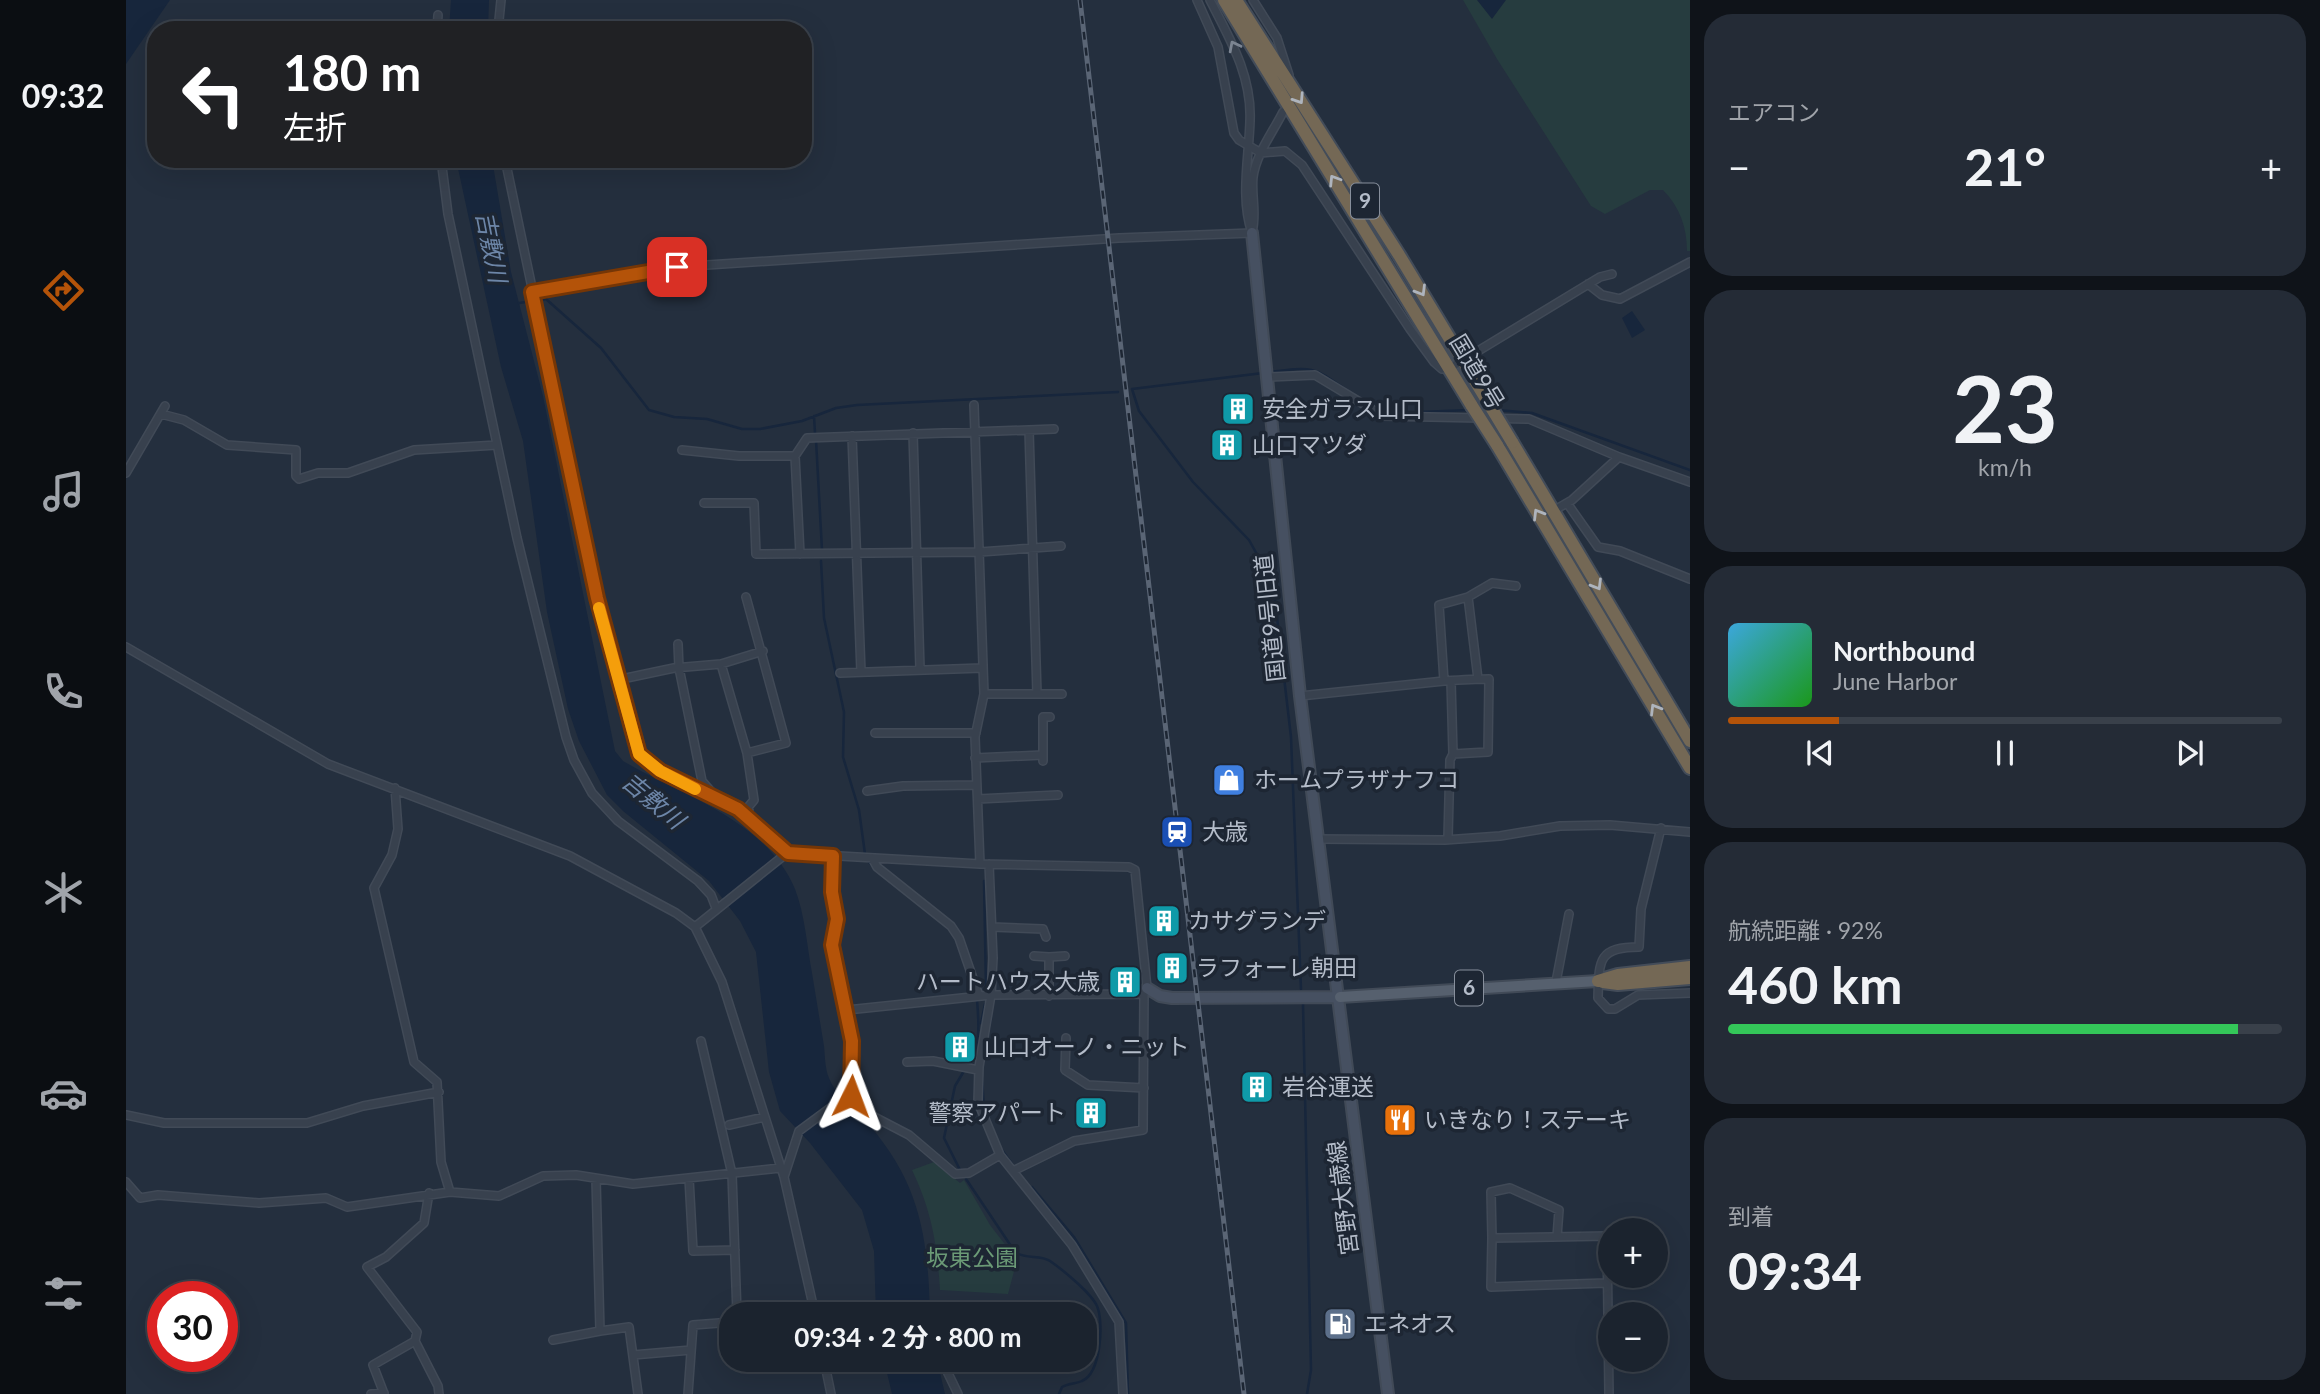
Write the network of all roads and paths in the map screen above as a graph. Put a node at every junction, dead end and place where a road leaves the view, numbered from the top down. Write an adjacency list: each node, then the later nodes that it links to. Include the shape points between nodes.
1 (500, 0): 9 (street)
2 (1197, 0): 12 (street, via 1218,47 1234,134)
3 (1210, 0): 12 (street, 国道9号旧道, one-way to 3, via 1250,122 1244,75)
4 (1224, 0): 22 (highway, 国道9号 / 9, one-way to 4)
5 (1236, 0): 21 (highway, 国道9号 / 9, one-way to 21)
6 (1253, 0): 10 (street, via 1277,38)
7 (438, 15): 8 (street)
8 (438, 21)
9 (499, 21)
10 (1289, 75)
11 (1283, 112): 13 (street, 国道9号旧道)
12 (1247, 145): 13 (street); 16 (street, 国道9号旧道, via 1247,219)
13 (1261, 153): 16 (street, 国道9号旧道, via 1253,177); 22 (street, via 1285,151 1302,165 1434,362 1442,369)
14 (441, 168): 32 (street)
15 (507, 168): 20 (street)
16 (1252, 233): 20 (street, via 677,267); 23 (street, 国道9号旧道)
17 (1690, 262): 19 (street, via 1620,299 1611,299)
18 (1612, 274): 19 (street)
19 (1588, 284): 21 (street)
20 (533, 293): 61 (street)
21 (1462, 361): 22 (street); 40 (highway, 国道9号 / 9, bridge)
22 (1450, 368): 74 (highway, 国道9号 / 9, one-way to 22, bridge)
23 (1268, 377): 35 (street, via 1315,375 1383,416 1529,419); 66 (street, 国道9号旧道)
24 (974, 405): 29 (street)
25 (166, 406): 26 (street)
26 (161, 414): 32 (street, via 184,420 227,446 296,450 299,479 318,473 348,473 414,450); 36 (street)
27 (1054, 429): 28 (street)
28 (1029, 430): 29 (street); 42 (street)
29 (975, 431): 30 (street); 44 (street)
30 (913, 433): 31 (street); 43 (street)
31 (852, 436): 34 (street, via 807,438); 46 (street)
32 (497, 445): 91 (street, via 574,760 592,793 618,821 698,881)
33 (682, 450): 34 (street)
34 (795, 456): 45 (street)
35 (1619, 457): 37 (street); 39 (street)
36 (126, 473)
37 (1690, 482)
38 (704, 503): 45 (street, via 754,503 756,554)
39 (1567, 503): 40 (street); 47 (street, via 1598,547)
40 (1553, 511): 70 (highway, 国道9号 / 9, one-way to 70)
41 (1060, 546): 42 (street)
42 (1034, 548): 44 (street); 64 (street)
43 (917, 552): 44 (street); 46 (street); 56 (street)
44 (980, 552): 57 (street)
45 (800, 554): 46 (street)
46 (856, 555): 58 (street)
47 (1690, 579)
48 (1516, 586): 50 (street, via 1492,583)
49 (746, 597): 53 (street)
50 (1468, 597): 60 (street); 62 (street, via 1439,605)
51 (678, 644): 55 (street)
52 (126, 647): 76 (street, via 328,764)
53 (763, 651): 54 (street); 71 (street, via 786,743)
54 (721, 664): 55 (street); 71 (street)
55 (678, 668): 61 (street); 79 (street, via 702,781)
56 (920, 668): 57 (street); 58 (street)
57 (982, 668): 63 (street)
58 (861, 672): 59 (street)
59 (840, 673)
60 (1478, 679): 62 (street); 72 (street, via 1489,679 1488,751)
61 (617, 680): 79 (street, via 639,754 660,771)
62 (1448, 681): 66 (street); 72 (street)
63 (984, 694): 64 (street); 69 (street)
64 (1037, 694): 65 (street)
65 (1062, 694)
66 (1300, 696): 85 (street, 国道9号旧道)
67 (1043, 717): 73 (street, via 1043,758)
68 (875, 733): 69 (street)
69 (976, 733): 73 (street)
70 (1690, 741)
71 (747, 753): 81 (street, via 754,800)
72 (1453, 754): 84 (street)
73 (975, 758): 75 (street)
74 (1690, 768)
75 (977, 785): 77 (street); 80 (street)
76 (395, 788): 93 (street, via 570,856); 115 (street, via 398,829 392,855 374,888 414,1062 437,1082)
77 (867, 791)
78 (1058, 795): 80 (street)
79 (718, 799): 81 (street)
80 (978, 799): 89 (street)
81 (748, 818): 86 (street)
82 (1661, 828): 83 (street); 84 (street, via 1560,826 1500,836); 101 (street, via 1641,909 1639,947 1614,947 1607,952)
83 (1690, 832)
84 (1448, 838): 85 (street)
85 (1318, 839): 108 (street, 国道9号旧道)
86 (784, 856): 87 (street); 91 (street)
87 (833, 856): 88 (street); 109 (street, via 837,919 832,945)
88 (872, 858): 89 (street); 106 (street, via 877,867 951,926)
89 (980, 864): 90 (street)
90 (989, 864): 94 (street); 103 (street, via 1135,870)
91 (716, 908): 93 (street)
92 (1569, 914): 102 (street)
93 (695, 927): 118 (street, via 722,982)
94 (992, 927): 95 (street, via 1043,929); 105 (street)
95 (1046, 937)
96 (1034, 956): 98 (street)
97 (1065, 956): 98 (street)
98 (1049, 957): 107 (street)
99 (1690, 967): 101 (highway)
100 (1690, 978): 101 (highway, via 1618,984)
101 (1598, 981): 102 (main road, 6); 104 (street, via 1598,998 1608,1009 1639,995)
102 (1556, 982): 108 (main road, 6)
103 (1146, 991): 107 (street); 108 (street, via 1172,998); 114 (street)
104 (1690, 993)
105 (991, 995): 106 (street); 107 (street); 113 (street)
106 (979, 996): 109 (street)
107 (1049, 996)
108 (1340, 997): 154 (street, 宮野大歳線)
109 (847, 1010): 116 (street, via 853,1053)
110 (1066, 1038): 114 (street, via 1065,1070 1088,1085)
111 (701, 1041): 123 (street)
112 (906, 1062): 113 (street, via 933,1060)
113 (978, 1070): 120 (street, via 978,1102)
114 (1144, 1088): 122 (street, via 1143,1130 1073,1141)
115 (439, 1092): 117 (street, via 363,1106 306,1123 164,1123); 128 (street, via 441,1162)
116 (847, 1094): 120 (street, via 859,1109 909,1135 955,1174 970,1173); 124 (street, via 799,1131)
117 (126, 1115)
118 (765, 1117): 119 (street); 121 (street)
119 (729, 1125)
120 (1000, 1155): 122 (street)
121 (780, 1168): 123 (street); 124 (street)
122 (1013, 1171): 153 (street, via 1072,1245 1119,1322)
123 (732, 1174): 125 (street); 133 (street)
124 (784, 1177): 137 (street)
125 (689, 1178): 126 (street, via 633,1184); 133 (street, via 693,1251)
126 (596, 1179): 128 (street, via 543,1176 499,1196); 139 (street)
127 (126, 1182): 129 (street, via 140,1198 158,1195 259,1203 326,1198 347,1207)
128 (450, 1192): 129 (street)
129 (429, 1193): 140 (street, via 424,1223 386,1257 367,1267 417,1332)
130 (1598, 1236): 131 (street)
131 (1558, 1237): 132 (street); 132 (street, via 1559,1210 1510,1188 1491,1192)
132 (1492, 1238): 134 (street, via 1491,1287)
133 (734, 1250): 136 (street)
134 (1598, 1283)
135 (1606, 1288): 155 (street)
136 (736, 1302)
137 (812, 1302)
138 (719, 1323): 142 (street, via 693,1325)
139 (600, 1331): 141 (street); 143 (street, via 629,1327)
140 (415, 1340): 146 (street, via 373,1365); 148 (street)
141 (553, 1340)
142 (691, 1350): 143 (street); 150 (street)
143 (634, 1355): 149 (street)
144 (826, 1372): 151 (street)
145 (947, 1372): 152 (street)
146 (384, 1393): 147 (street)
147 (371, 1394)
148 (439, 1394)
149 (638, 1394)
150 (688, 1394)
151 (831, 1394)
152 (958, 1394)
153 (1123, 1394)
154 (1388, 1394)
155 (1609, 1394)

